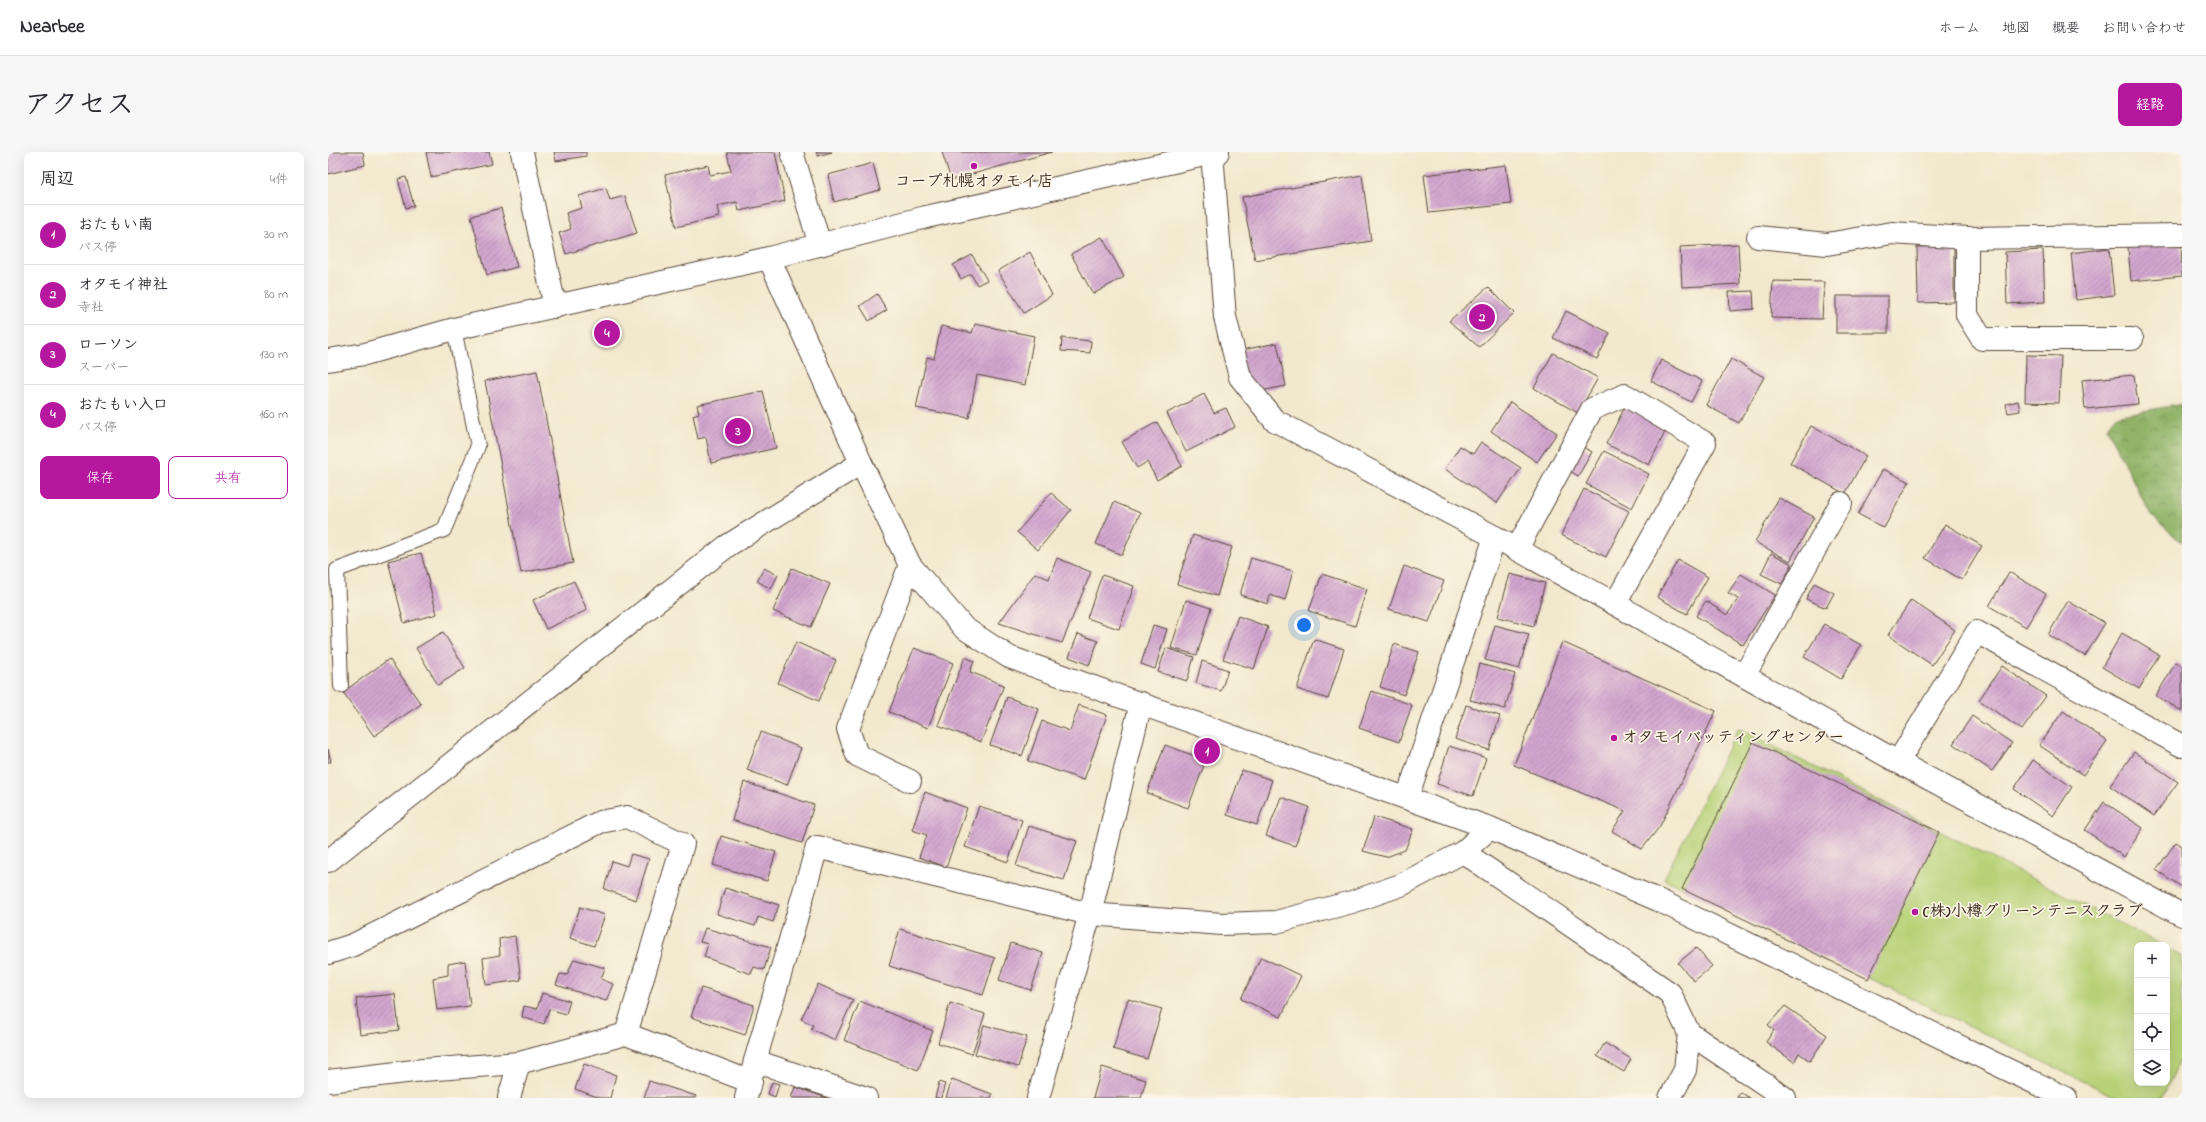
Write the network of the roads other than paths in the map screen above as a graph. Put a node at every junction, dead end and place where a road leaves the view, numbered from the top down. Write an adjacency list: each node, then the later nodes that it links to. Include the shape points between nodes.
1 (522, 152): 9 (street)
2 (792, 152): 7 (street)
3 (1215, 153): 7 (street, via 926,217); 15 (street, via 1225,317 1240,378 1274,420)
4 (2182, 235): 6 (street)
5 (1758, 237): 6 (street, via 1827,244 1892,233)
6 (1967, 238): 11 (street, via 1967,315 1982,339)
7 (820, 245): 8 (street)
8 (769, 258): 9 (street); 13 (street)
9 (555, 307): 10 (street)
10 (454, 330): 12 (street, via 365,354); 20 (lane, via 478,446 444,530 337,570)
11 (2132, 339)
12 (328, 360)
13 (860, 463): 17 (street); 28 (street, via 727,546)
14 (1841, 503): 19 (street)
15 (1495, 537): 16 (street); 25 (street)
16 (1517, 549): 18 (street); 18 (street, via 1592,409 1625,394 1705,443)
17 (910, 565): 21 (street, via 964,628 1010,657); 24 (street, via 848,729 857,755)
18 (1615, 604): 19 (street)
19 (1744, 676): 23 (street)
20 (341, 686)
21 (1140, 703): 25 (street); 29 (street)
22 (2182, 746): 23 (street, via 1977,632)
23 (1898, 762): 30 (street)
24 (910, 781)
25 (1407, 798): 26 (street)
26 (1490, 828): 27 (street); 43 (street, via 1658,900)
27 (1463, 852): 29 (street, via 1401,885 1352,902 1276,922 1222,924); 32 (street, via 1670,993)
28 (328, 861)
29 (1090, 914): 34 (street, via 817,847); 40 (street)
30 (2182, 915)
31 (328, 953): 33 (street, via 354,945 600,822 627,817 683,844)
32 (1689, 1033): 41 (street, via 1685,1070); 42 (street)
33 (626, 1034): 35 (street); 37 (street)
34 (755, 1061): 37 (street); 39 (street)
35 (519, 1063): 36 (street, via 423,1070); 38 (street)
36 (328, 1081)
37 (749, 1090)
38 (510, 1098)
39 (866, 1098)
40 (1038, 1098)
41 (1670, 1098)
42 (1785, 1098)
43 (2066, 1098)

